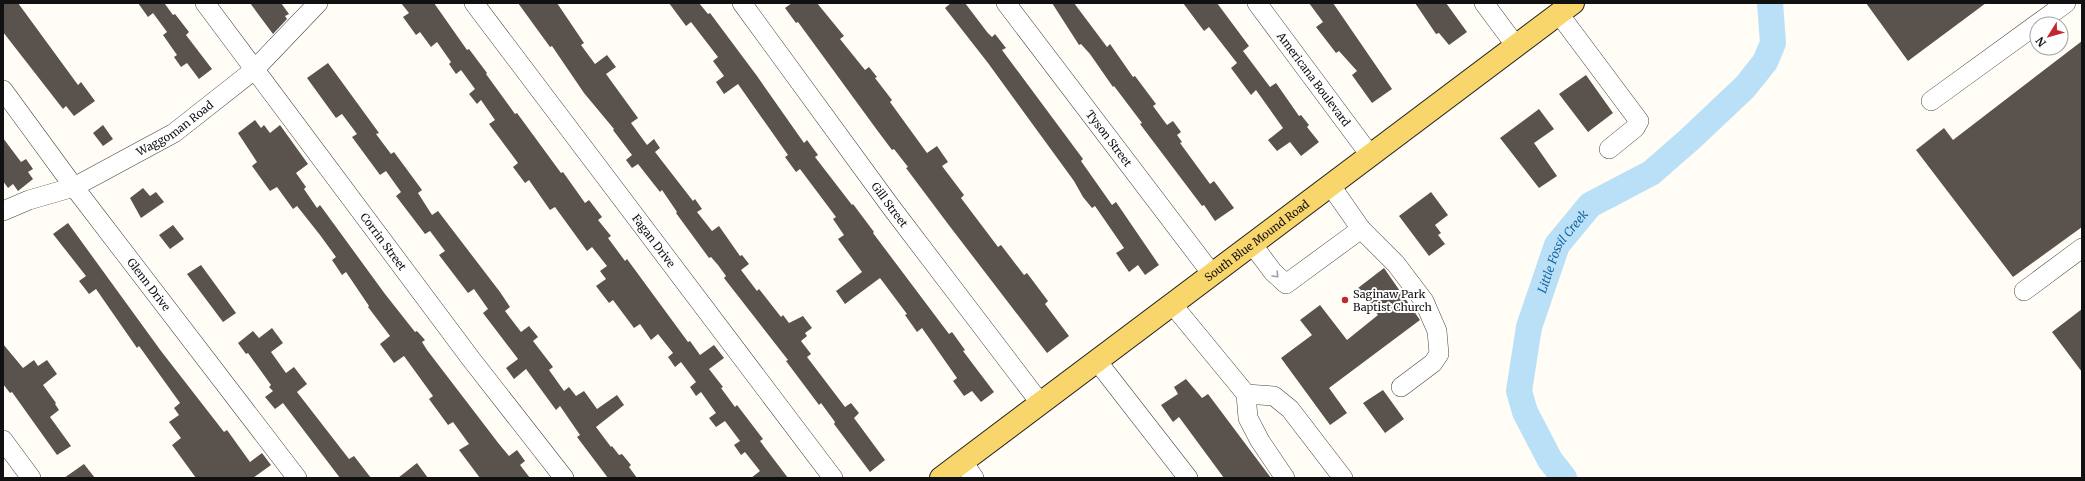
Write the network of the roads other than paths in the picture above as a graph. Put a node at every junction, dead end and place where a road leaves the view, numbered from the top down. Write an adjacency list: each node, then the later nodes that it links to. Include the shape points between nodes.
1 (205, 3): 11 (street, Corrin Street)
2 (318, 3): 11 (street, Waggoman Road)
3 (474, 3): 34 (street, Fagan Drive)
4 (742, 3): 28 (street, Gill Street, via 891,207)
5 (1006, 3): 22 (street, Tyson Street)
6 (1257, 3): 15 (street, Americana Boulevard)
7 (1484, 3): 10 (street)
8 (2066, 3): 13 (street)
9 (1566, 9): 10 (main road, South Blue Mound Road); 14 (street, via 1639,121 1635,128)
10 (1516, 46): 15 (main road, South Blue Mound Road)
11 (254, 70): 17 (street, Waggoman Road, via 174,133); 33 (street, Corrin Street)
12 (3, 90): 17 (street, Glenn Drive)
13 (1931, 101)
14 (1609, 149)
15 (1370, 155): 16 (main road, South Blue Mound Road)
16 (1330, 186): 19 (street); 20 (main road, South Blue Mound Road)
17 (74, 187): 18 (street, Waggoman Road, via 29,200); 32 (street, Glenn Drive)
18 (3, 211)
19 (1361, 229): 20 (street, one-way to 19, via 1273,272 1286,284); 26 (street, via 1396,264 1424,301 1437,331 1439,354 1433,363)
20 (1252, 244): 22 (main road, South Blue Mound Road)
21 (2082, 248): 23 (street)
22 (1212, 274): 24 (main road, South Blue Mound Road)
23 (2024, 292)
24 (1172, 304): 25 (main road, South Blue Mound Road); 27 (street)
25 (1097, 361): 28 (main road, South Blue Mound Road); 36 (street)
26 (1401, 387)
27 (1246, 394): 37 (street, via 1248,418 1260,441); 38 (street, via 1274,396 1290,410)
28 (1041, 404): 30 (main road, South Blue Mound Road)
29 (3, 440): 31 (street)
30 (968, 470): 35 (main road, South Blue Mound Road)
31 (32, 478)
32 (296, 478)
33 (564, 478)
34 (833, 478)
35 (941, 478)
36 (1188, 478)
37 (1286, 478)
38 (1343, 478)

